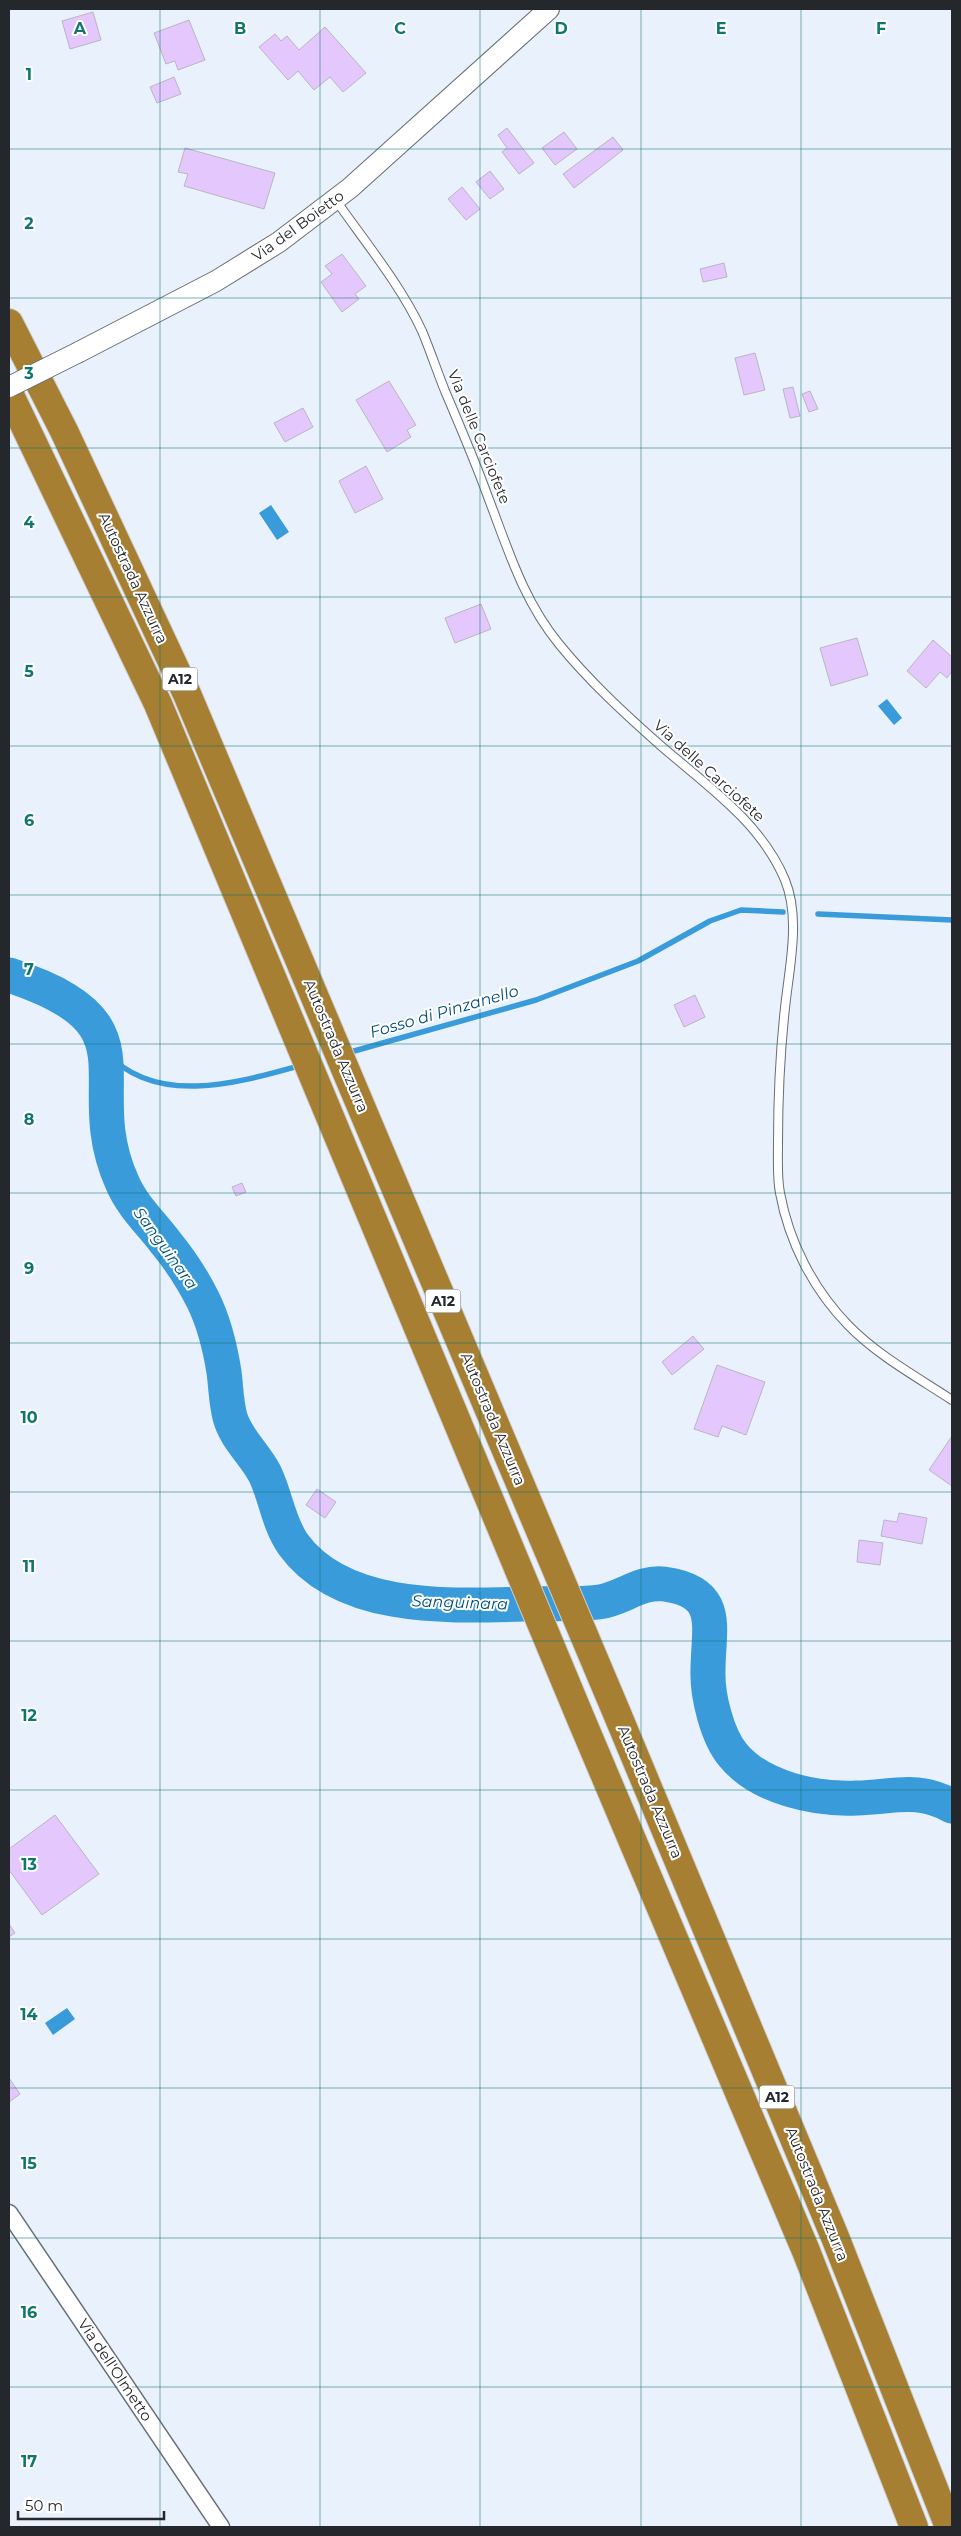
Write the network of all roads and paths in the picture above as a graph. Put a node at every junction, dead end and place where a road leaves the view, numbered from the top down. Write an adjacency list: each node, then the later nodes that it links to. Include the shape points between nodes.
1 (549, 9): 2 (street, Via del Boietto)
2 (335, 200): 4 (street, Via del Boietto, bridge, via 240,268); 6 (lane, Via delle Carciofete, via 394,283 421,330 513,566 537,613 562,648 606,694 741,815 779,866 792,906 779,1075 779,1189 786,1220 820,1291 849,1326)
3 (9, 323): 10 (highway, Autostrada Azzurra / A12, via 68,439 187,694 831,2228)
4 (9, 387)
5 (9, 393): 9 (highway, Autostrada Azzurra / A12, via 158,704 806,2251)
6 (952, 1400)
7 (9, 2214): 8 (street, Via dell'Olmetto)
8 (221, 2527)
9 (914, 2527)
10 (949, 2527)

